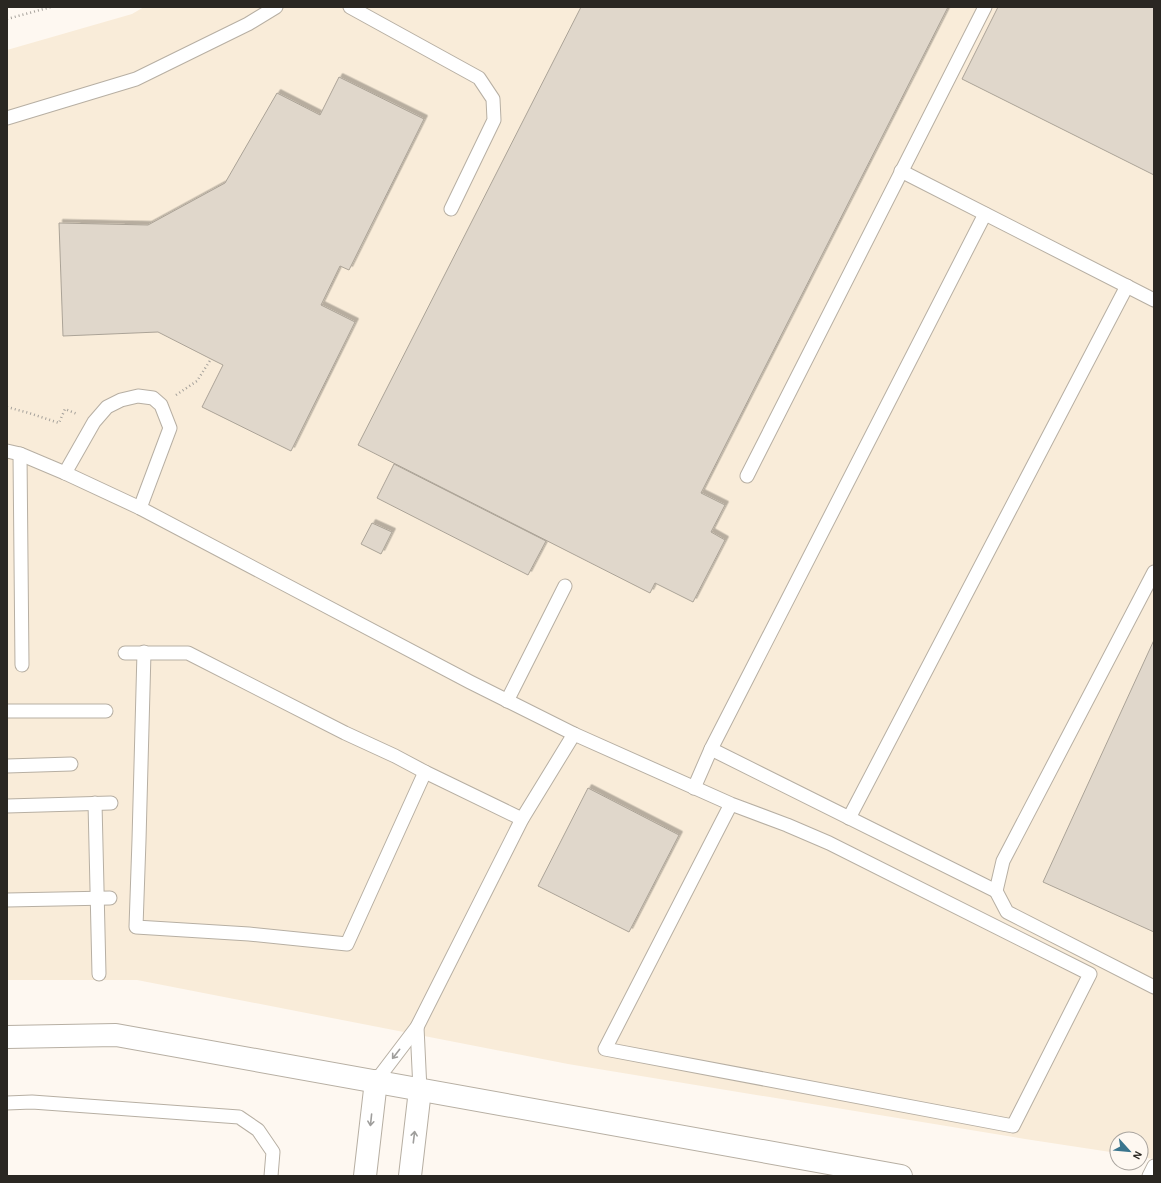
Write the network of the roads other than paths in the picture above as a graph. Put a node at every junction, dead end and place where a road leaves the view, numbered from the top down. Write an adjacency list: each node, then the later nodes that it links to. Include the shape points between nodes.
1 (276, 7): 4 (lane, via 248,24 136,79)
2 (350, 7): 6 (lane, via 479,78 493,99 494,120)
3 (985, 7): 5 (lane)
4 (7, 118)
5 (901, 171): 7 (lane); 12 (lane)
6 (451, 209)
7 (985, 214): 8 (lane); 23 (lane)
8 (1127, 286): 9 (lane); 32 (lane)
9 (1154, 300)
10 (13, 452): 11 (lane); 18 (lane)
11 (66, 473): 13 (lane); 13 (lane, via 94,422 107,407 138,396 153,398 161,404 170,428)
12 (747, 476)
13 (140, 508): 19 (lane)
14 (1154, 572): 34 (lane, via 1003,861)
15 (565, 586): 19 (lane)
16 (144, 652): 17 (lane); 26 (lane, via 188,653); 26 (lane, via 136,927 250,934 346,944)
17 (125, 653)
18 (22, 665)
19 (507, 701): 22 (lane)
20 (7, 711): 21 (lane)
21 (106, 712)
22 (574, 734): 27 (lane); 33 (lane)
23 (711, 749): 27 (lane); 32 (lane)
24 (71, 764): 25 (lane)
25 (7, 766)
26 (425, 772): 33 (lane)
27 (694, 788): 30 (lane)
28 (95, 803): 29 (lane); 31 (lane); 35 (lane)
29 (111, 803)
30 (731, 804): 30 (lane, via 829,843 1090,974 1014,1126 605,1049)
31 (7, 806)
32 (849, 818): 34 (lane)
33 (522, 819): 39 (lane)
34 (996, 891): 38 (lane, via 1007,912)
35 (103, 898): 36 (lane); 37 (lane)
36 (7, 900)
37 (100, 974)
38 (1154, 987)
39 (417, 1027): 41 (lane, one-way to 41); 42 (lane)
40 (7, 1037): 41 (street, via 116,1034)
41 (376, 1081): 42 (street); 46 (street, one-way to 46)
42 (420, 1090): 47 (street, one-way to 42); 48 (street)
43 (7, 1103): 45 (lane, via 32,1102 239,1118 258,1130 273,1152)
44 (1154, 1166): 49 (lane)
45 (271, 1176)
46 (366, 1176)
47 (410, 1176)
48 (901, 1176)
49 (1149, 1176)

